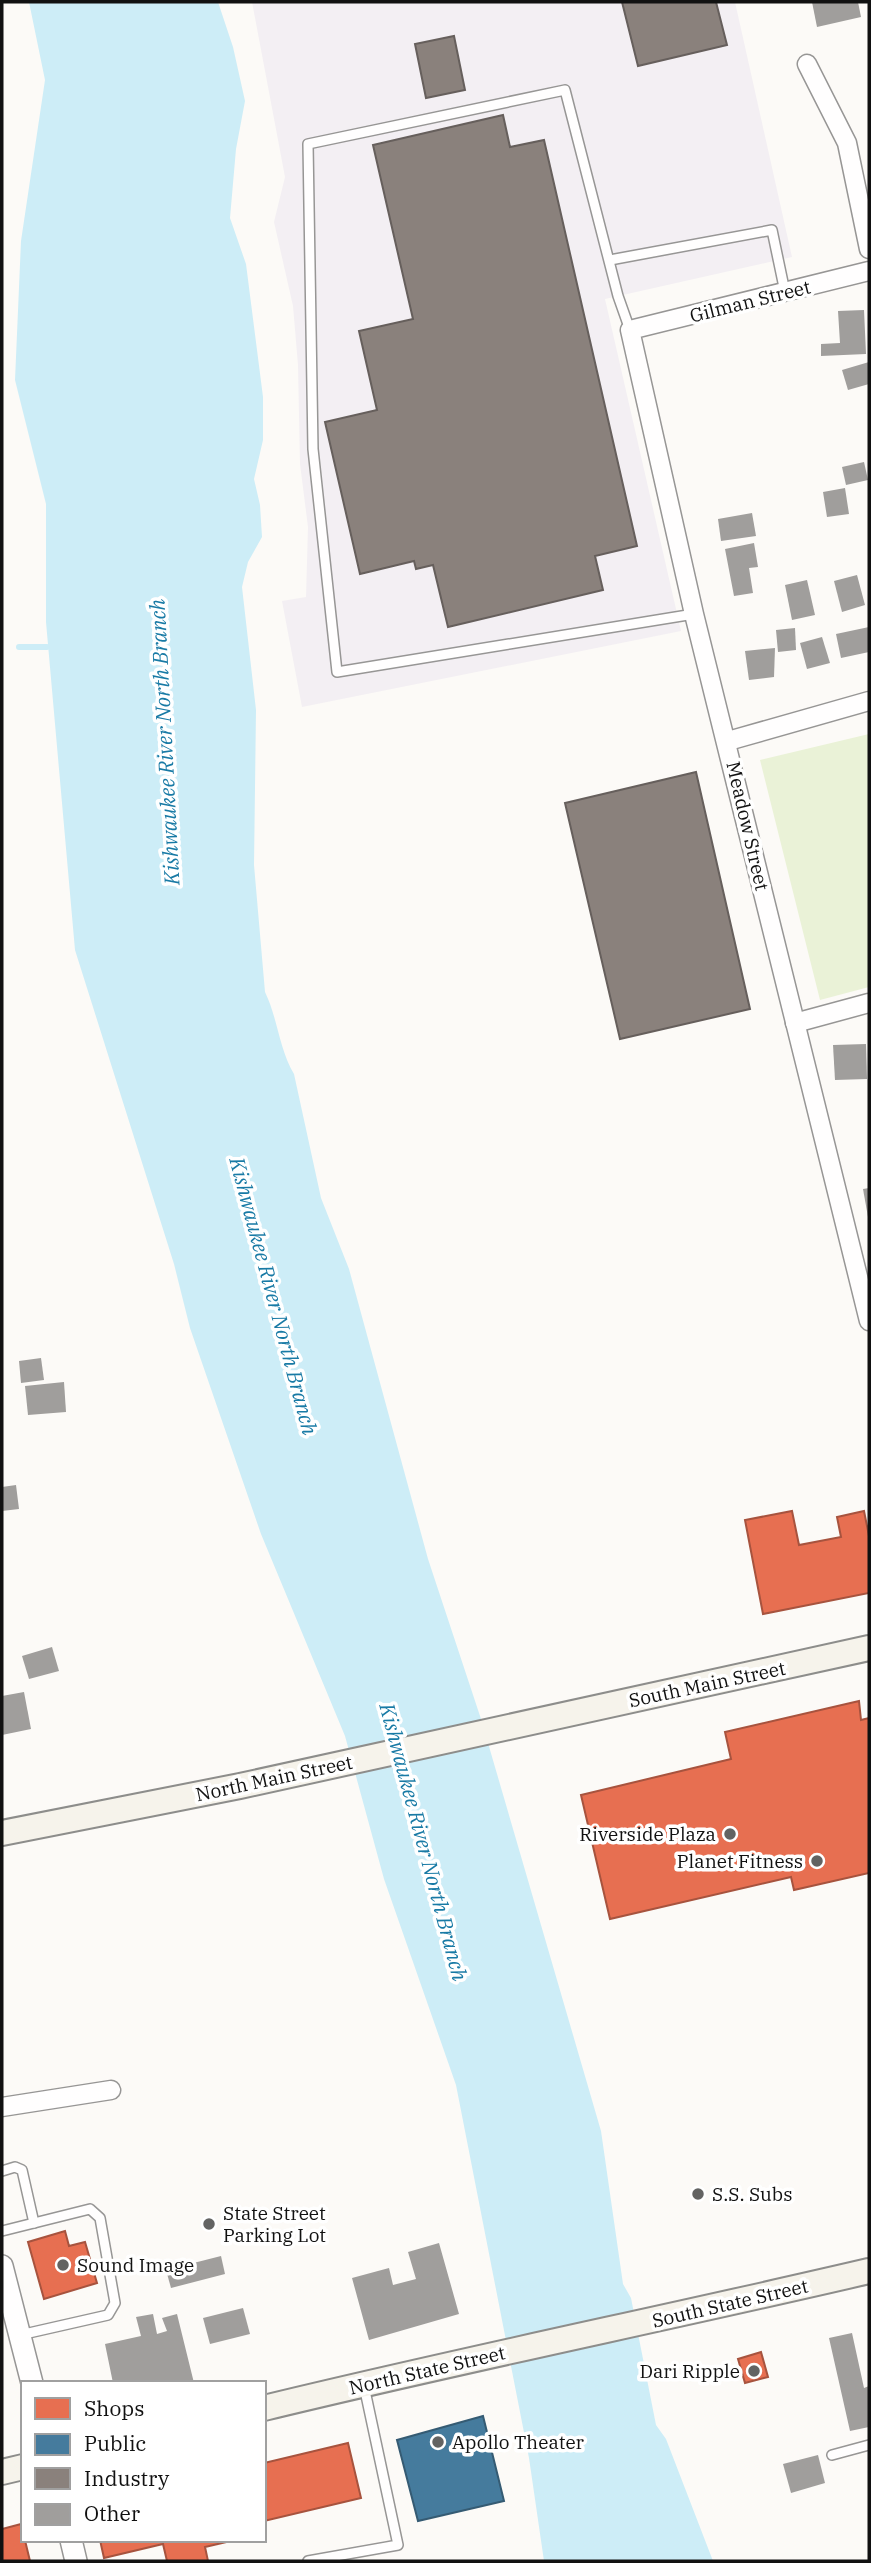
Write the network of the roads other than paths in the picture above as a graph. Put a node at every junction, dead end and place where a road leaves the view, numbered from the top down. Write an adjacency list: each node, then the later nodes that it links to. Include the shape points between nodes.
1 (807, 64): 2 (street, via 847,144)
2 (869, 249)
3 (610, 260): 5 (lane, via 772,230); 6 (lane); 7 (lane, via 565,90 308,144 313,449 337,672)
4 (869, 271): 5 (street, Gilman Street)
5 (785, 292): 6 (street, Gilman Street)
6 (630, 330): 7 (street, Meadow Street)
7 (694, 614): 9 (street, Meadow Street)
8 (869, 701): 9 (street)
9 (728, 741): 11 (street, Meadow Street)
10 (869, 1003): 11 (street)
11 (795, 1023): 12 (street, Meadow Street)
12 (869, 1319)
13 (869, 1648): 14 (main road, South Main Street)
14 (545, 1720): 15 (main road, North Main Street)
15 (2, 1833)
16 (111, 2090): 17 (street)
17 (2, 2107)
18 (2, 2171): 19 (lane, via 22,2170)
19 (34, 2223): 20 (lane); 23 (lane, via 90,2209 100,2218 115,2303 108,2315)
20 (2, 2231)
21 (2, 2266): 23 (street)
22 (869, 2271): 24 (main road, South State Street)
23 (20, 2335): 25 (street)
24 (591, 2335): 26 (main road, North State Street)
25 (32, 2381)
26 (364, 2384): 27 (main road, North State Street); 34 (lane, via 398,2545)
27 (266, 2408)
28 (869, 2445): 29 (lane)
29 (832, 2455)
30 (21, 2467): 31 (main road)
31 (2, 2472)
32 (71, 2542): 33 (street)
33 (76, 2561)
34 (308, 2561)

